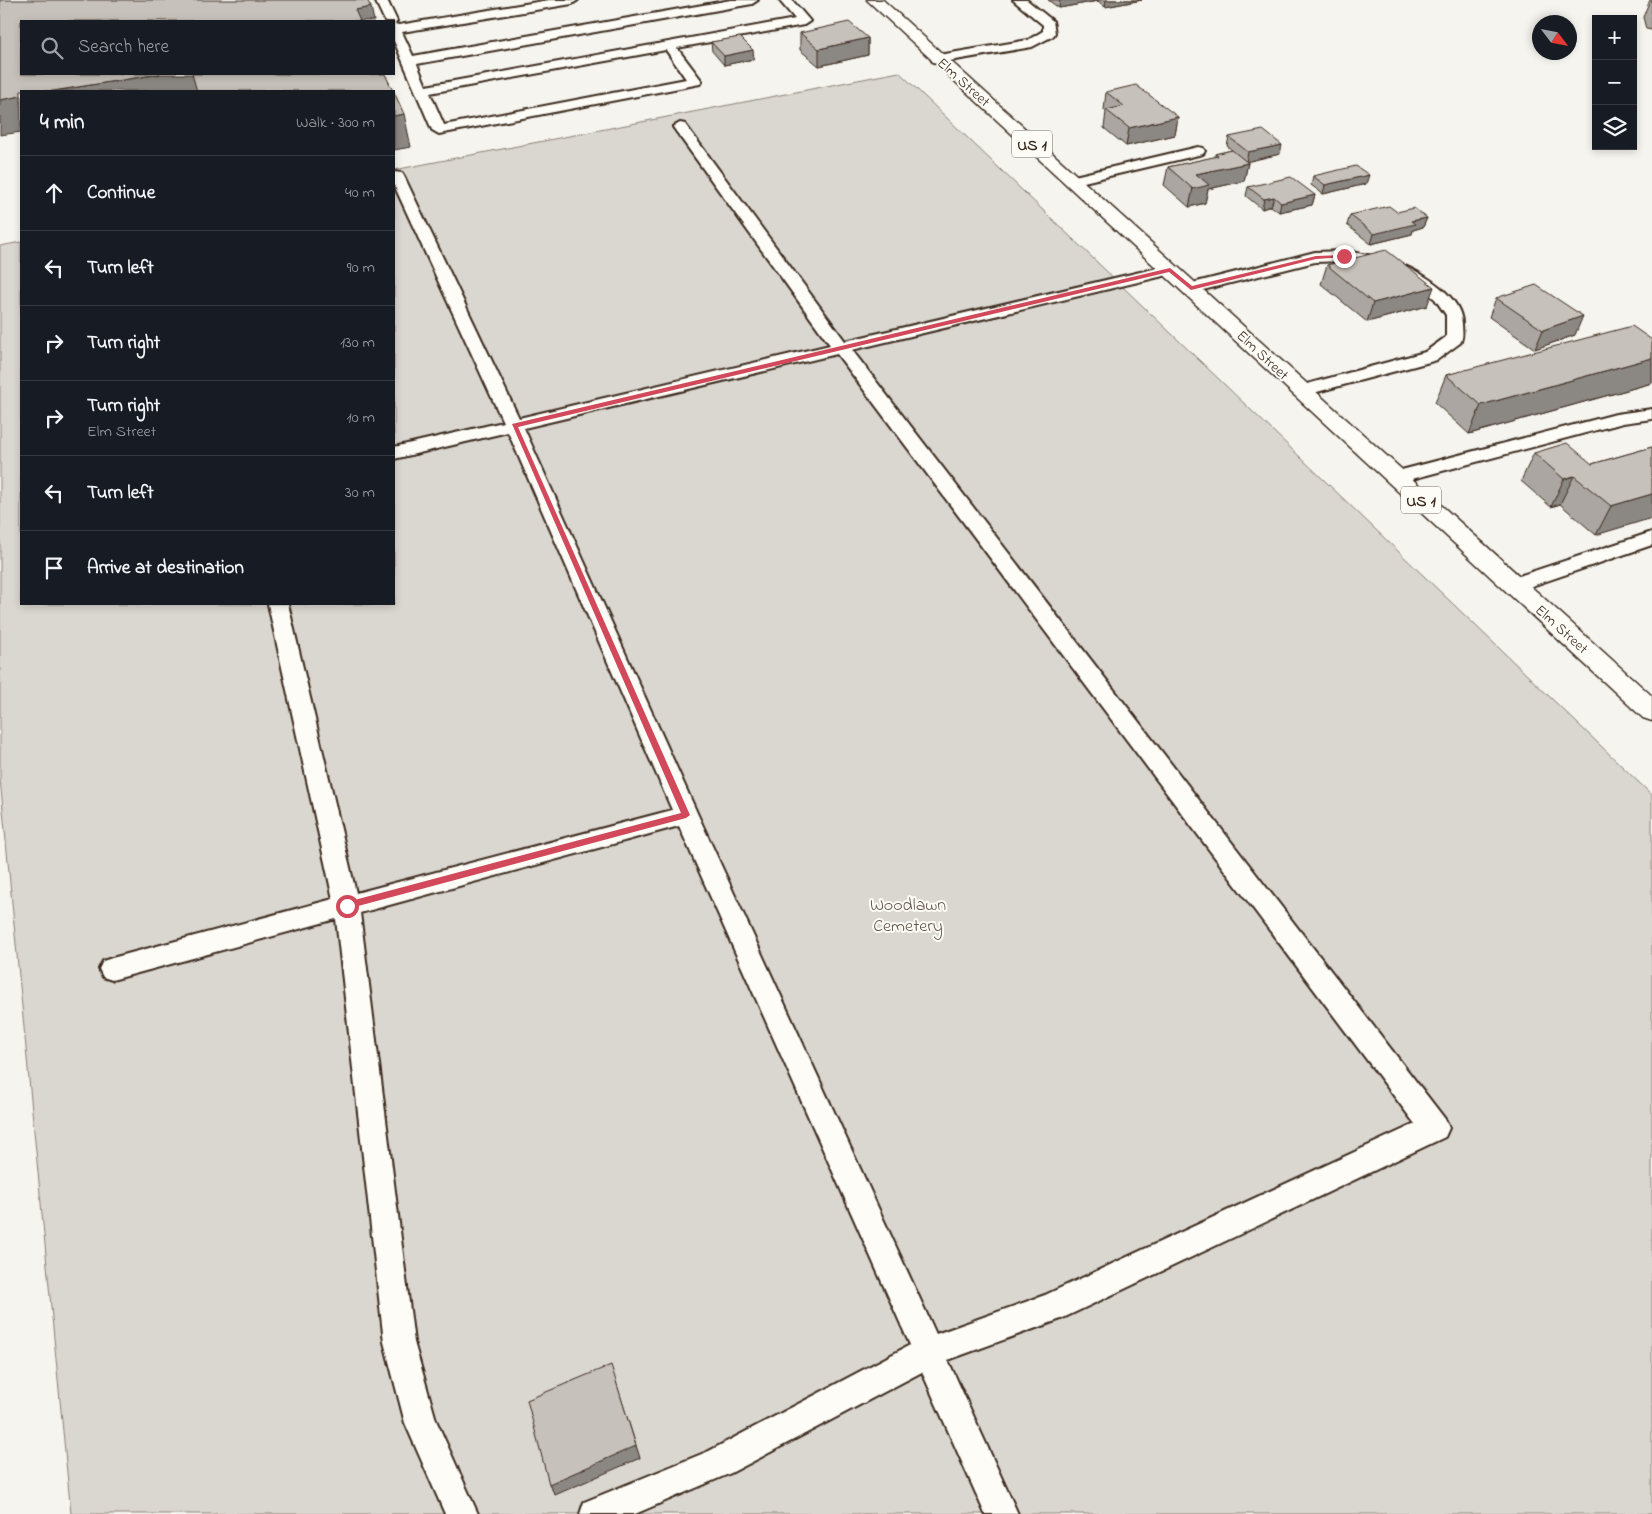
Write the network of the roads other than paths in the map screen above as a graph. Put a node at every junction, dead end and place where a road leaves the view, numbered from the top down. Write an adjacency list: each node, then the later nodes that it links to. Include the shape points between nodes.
1 (382, 0): 7 (lane)
2 (572, 0): 8 (lane)
3 (752, 0): 12 (lane)
4 (785, 0): 10 (lane, via 804,21)
5 (874, 0): 11 (main road, Elm Street / US 1)
6 (1018, 0): 11 (lane, via 1049,24 1049,33 1032,43)
7 (390, 20)
8 (395, 26)
9 (395, 30): 12 (lane)
10 (669, 46): 13 (lane); 13 (lane, via 695,81 439,130)
11 (938, 59): 17 (main road, Elm Street / US 1)
12 (409, 61): 13 (lane)
13 (420, 91)
14 (680, 126): 20 (lane)
15 (1198, 151): 17 (lane)
16 (395, 176): 23 (lane)
17 (1071, 181): 18 (main road, Elm Street / US 1)
18 (1170, 270): 19 (main road, Elm Street / US 1); 20 (lane)
19 (1191, 288): 21 (main road, Elm Street / US 1); 21 (lane, via 1316,258 1344,256 1395,267 1441,296 1454,315 1454,339 1431,356)
20 (842, 349): 23 (lane); 33 (lane, via 1435,1128 1050,1308)
21 (1302, 391): 25 (main road, Elm Street / US 1)
22 (1652, 414): 25 (lane, via 1622,418)
23 (514, 426): 24 (lane); 30 (lane)
24 (395, 453)
25 (1397, 477): 27 (main road, Elm Street / US 1)
26 (1652, 538): 27 (lane)
27 (1514, 585): 29 (main road, Elm Street / US 1)
28 (278, 605): 31 (lane)
29 (1652, 711)
30 (686, 815): 31 (lane); 33 (lane)
31 (347, 906): 32 (lane); 34 (lane, via 399,1342 421,1423)
32 (112, 969)
33 (929, 1352): 35 (lane, via 720,1462); 36 (lane)
34 (462, 1514)
35 (596, 1514)
36 (1002, 1514)

